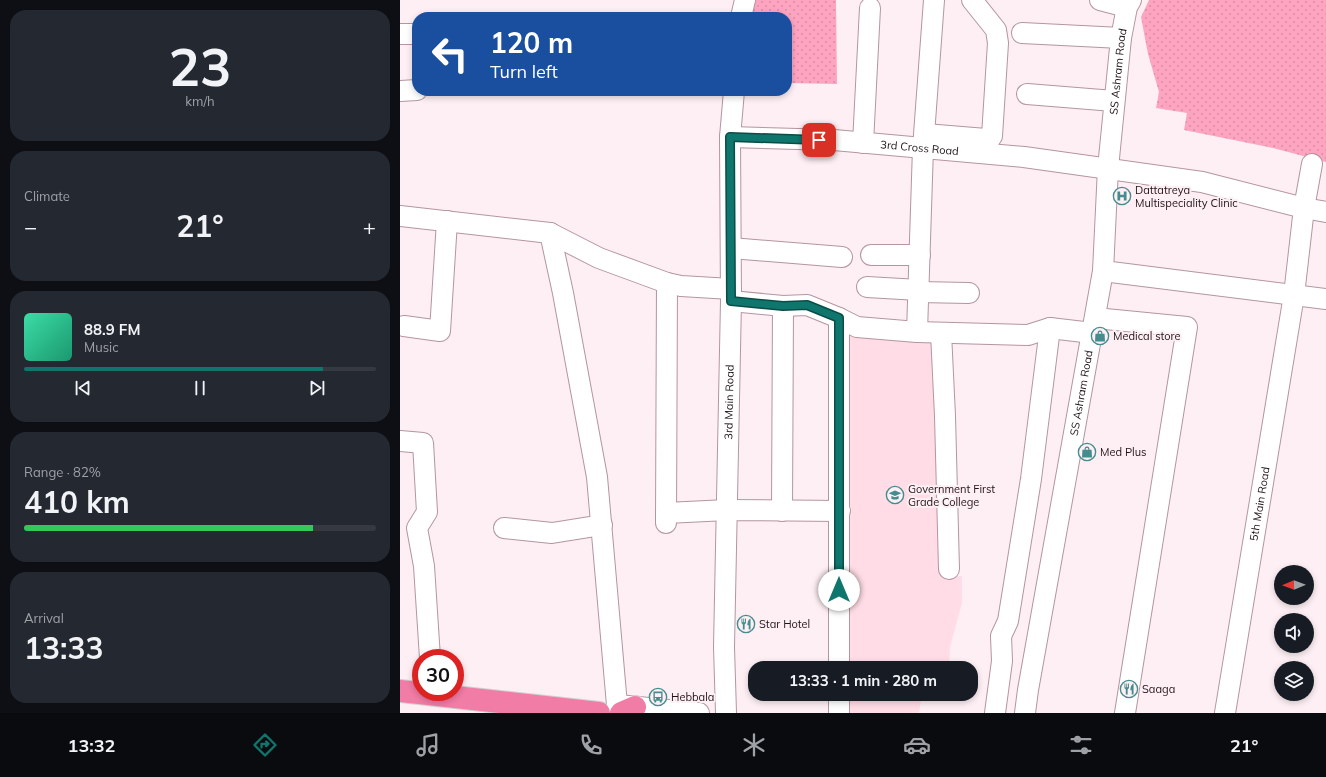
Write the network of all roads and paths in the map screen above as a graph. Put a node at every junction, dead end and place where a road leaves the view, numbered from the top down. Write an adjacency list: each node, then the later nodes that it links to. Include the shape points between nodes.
1 (745, 0): 7 (street)
2 (934, 0): 18 (street)
3 (972, 0): 18 (street, via 996,30 997,35 992,136 990,139)
4 (1100, 0): 5 (street)
5 (1129, 3): 11 (street, SS Ashram Road)
6 (870, 8): 19 (street)
7 (742, 12)
8 (1022, 33): 11 (street)
9 (400, 34): 10 (street)
10 (412, 34)
11 (1120, 38): 16 (street, SS Ashram Road)
12 (412, 90): 13 (street)
13 (400, 91)
14 (1027, 94): 16 (street)
15 (734, 96): 17 (street, 3rd Main Road)
16 (1114, 101): 21 (street, SS Ashram Road)
17 (730, 137): 19 (street, 3rd Cross Road); 27 (street, 3rd Main Road)
18 (924, 141): 19 (street, 3rd Cross Road); 21 (street, 3rd Cross Road); 29 (street)
19 (863, 143)
20 (1312, 164): 22 (street, 5th Main Road)
21 (1108, 168): 22 (street, 3rd Cross Road, via 1202,182); 31 (street, SS Ashram Road)
22 (1304, 208): 23 (street, 3rd Cross Road); 37 (street, 5th Main Road)
23 (1326, 212)
24 (400, 216): 25 (street)
25 (447, 221): 26 (street); 42 (street, via 440,331)
26 (550, 233): 32 (street, via 599,258); 50 (street, via 597,477)
27 (731, 248): 30 (street); 36 (street, 3rd Main Road)
28 (871, 255): 29 (street)
29 (920, 255): 34 (street)
30 (842, 257)
31 (1103, 270): 37 (street); 41 (street, SS Ashram Road)
32 (667, 284): 36 (street); 47 (street, via 666,518)
33 (868, 287): 34 (street)
34 (919, 291): 35 (street); 44 (street)
35 (968, 293)
36 (731, 295): 39 (street); 47 (street, 3rd Main Road)
37 (1294, 295): 38 (street); 67 (street, 5th Main Road)
38 (1326, 299)
39 (783, 306): 40 (street, via 807,305); 48 (street)
40 (839, 318): 44 (street, via 857,328); 49 (street)
41 (1094, 325): 43 (street); 65 (street, SS Ashram Road); 66 (street, via 1187,327)
42 (404, 326)
43 (1050, 328): 45 (street, via 1028,335); 64 (street, via 1031,479 1008,621 1001,636 1002,661)
44 (917, 332): 45 (street)
45 (941, 333): 52 (street)
46 (400, 441): 53 (street, via 423,444 427,512 417,528 424,566)
47 (727, 510): 48 (street); 62 (street, 3rd Main Road, via 724,647)
48 (782, 511): 49 (street)
49 (840, 511): 54 (street)
50 (602, 525): 51 (street, via 552,533); 60 (street)
51 (504, 528)
52 (949, 569)
53 (429, 649)
54 (839, 661)
55 (400, 681): 56 (street)
56 (412, 683)
57 (464, 689): 60 (street)
58 (400, 690): 60 (highway)
59 (839, 701): 63 (street)
60 (618, 710): 61 (street)
61 (700, 713)
62 (726, 713)
63 (839, 713)
64 (995, 713)
65 (1025, 713)
66 (1125, 713)
67 (1225, 713)

